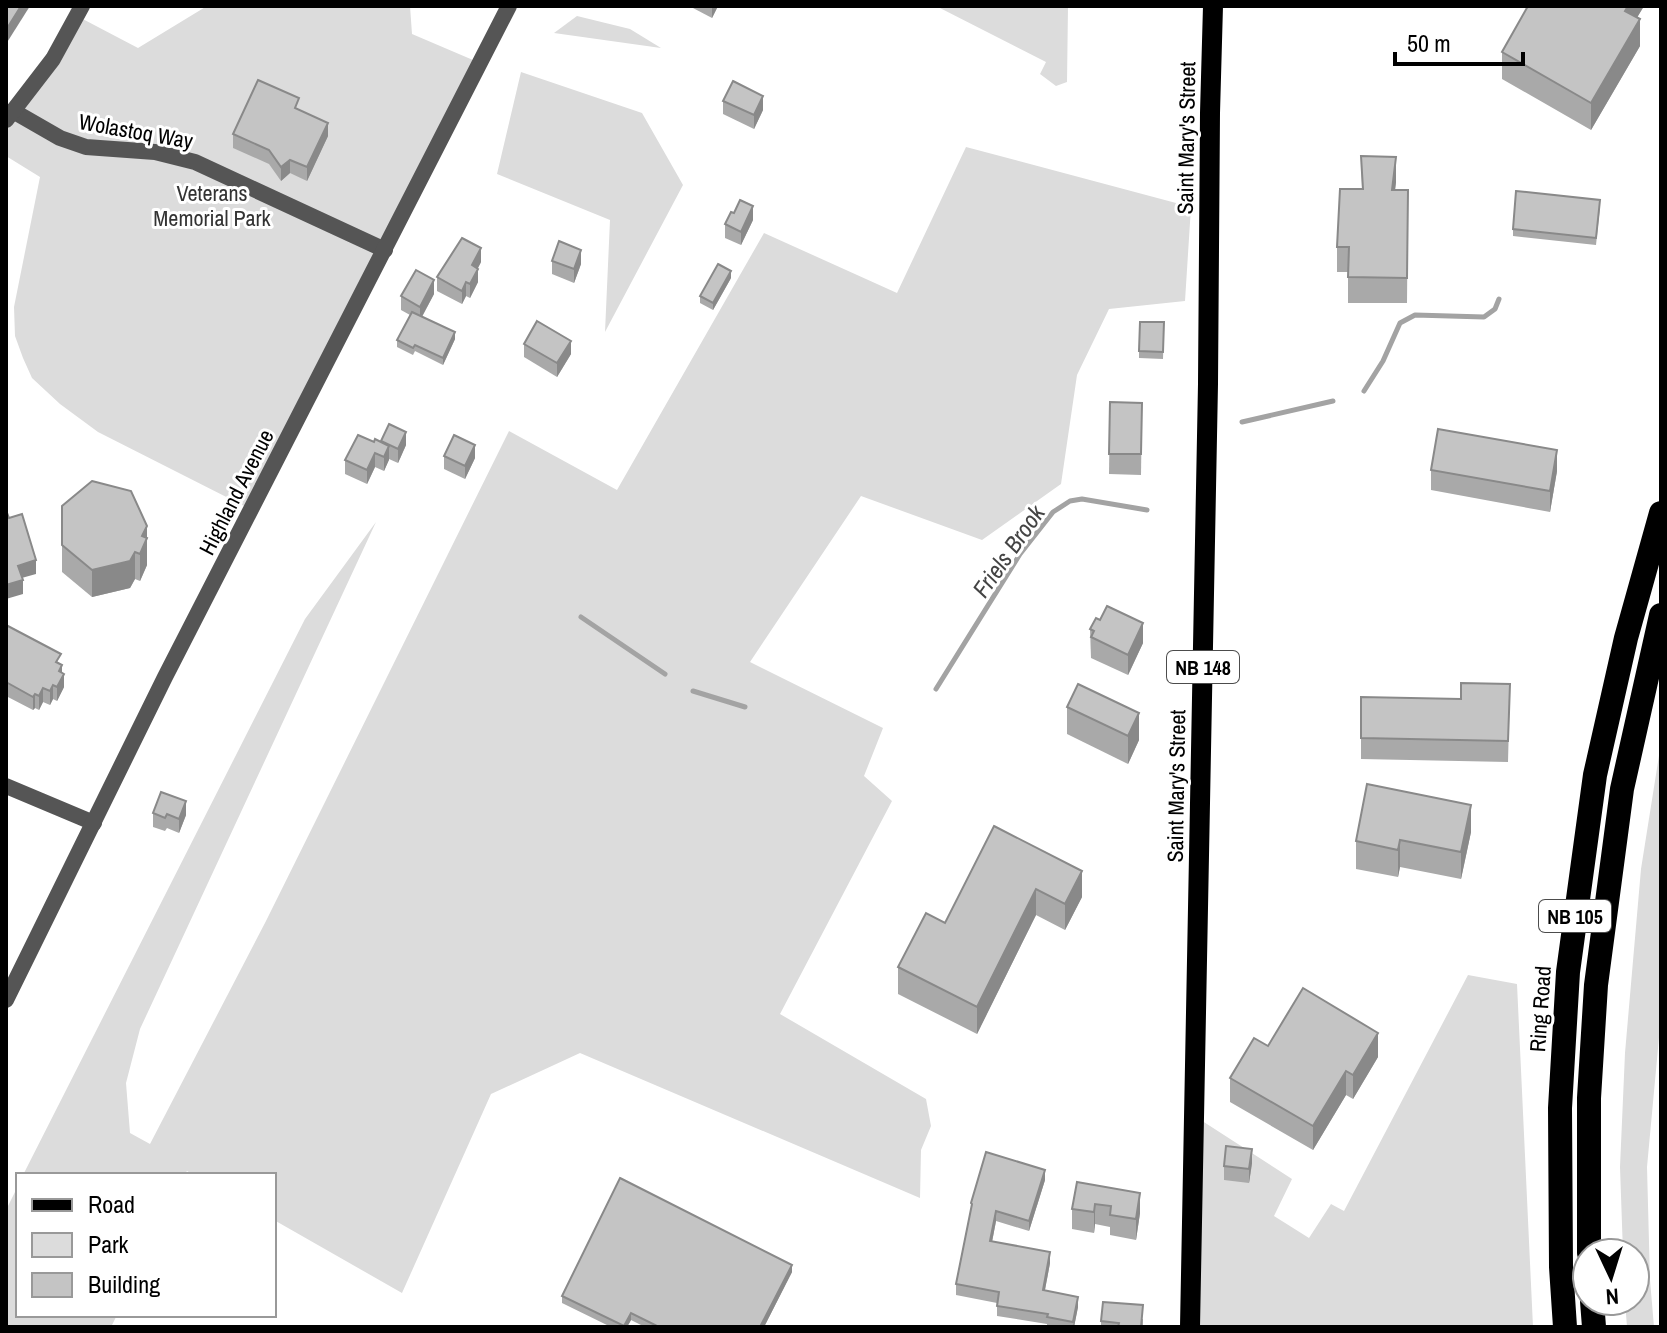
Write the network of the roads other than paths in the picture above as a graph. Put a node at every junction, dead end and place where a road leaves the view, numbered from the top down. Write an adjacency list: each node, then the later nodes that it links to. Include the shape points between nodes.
1 (82, 6): 4 (street, via 53,59)
2 (509, 6): 5 (street, Highland Avenue)
3 (1213, 6): 12 (main road, Saint Mary's Street / NB 148)
4 (10, 116): 5 (street, Wolastoq Way, via 86,147 155,152 195,162)
5 (385, 250): 9 (street, Highland Avenue)
6 (1661, 513): 13 (highway, Ring Road / NB 105, via 1595,775 1568,972 1560,1108)
7 (1661, 615): 11 (highway, NB 105, via 1622,789 1596,985)
8 (6, 786): 9 (street)
9 (94, 823): 10 (street, Highland Avenue)
10 (6, 1000)
11 (1589, 1237)
12 (1190, 1327)
13 (1565, 1327)

